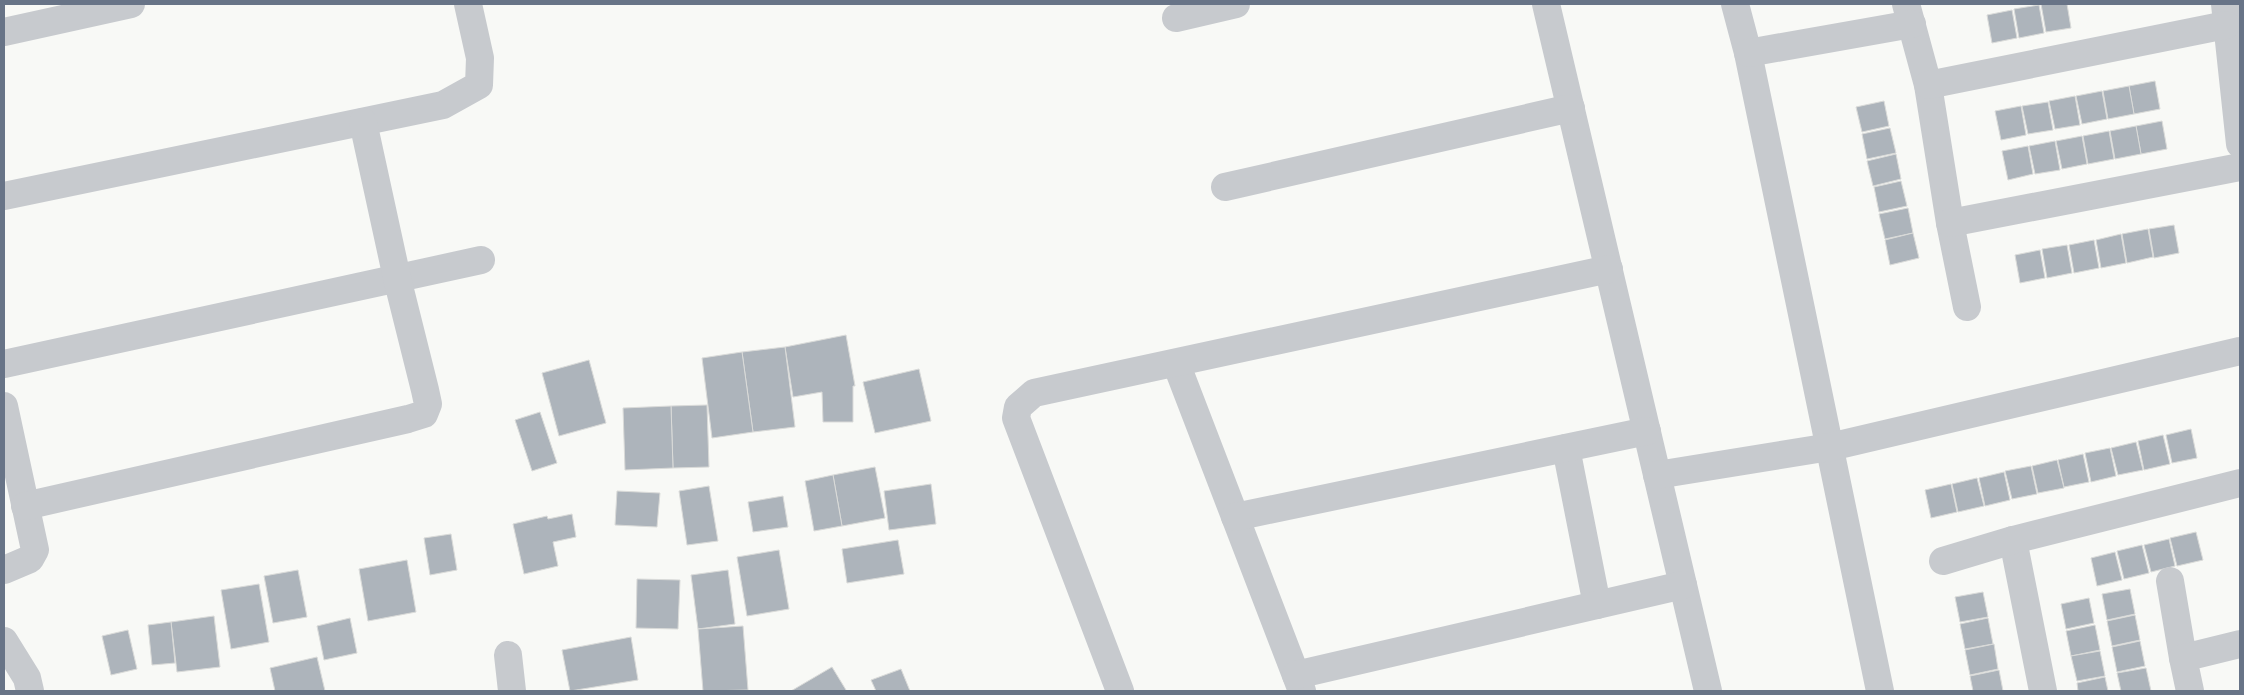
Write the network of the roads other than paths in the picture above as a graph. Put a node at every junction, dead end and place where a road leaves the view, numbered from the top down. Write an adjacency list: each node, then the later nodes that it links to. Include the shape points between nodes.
1 (131, 4): 9 (street)
2 (468, 4): 13 (street, via 480,58 480,85 443,105)
3 (1236, 4): 8 (street)
4 (1546, 4): 12 (street)
5 (1735, 4): 10 (street)
6 (1909, 14): 10 (street); 11 (street)
7 (2225, 14): 11 (street); 14 (street)
8 (1176, 18)
9 (4, 32)
10 (1748, 53): 28 (street)
11 (1928, 85): 18 (street)
12 (1571, 108): 16 (street); 20 (street)
13 (364, 122): 17 (street); 21 (street)
14 (2240, 144)
15 (2240, 167): 18 (street)
16 (1225, 187)
17 (4, 196)
18 (1950, 223): 22 (street)
19 (481, 260): 21 (street)
20 (1609, 270): 24 (street); 27 (street)
21 (397, 278): 25 (street); 32 (street, via 428,404 424,414)
22 (1967, 306)
23 (2240, 351): 28 (street)
24 (1176, 363): 33 (street); 47 (street, via 1034,393 1018,407 1016,418)
25 (4, 364)
26 (4, 406): 32 (street)
27 (1647, 431): 29 (street); 30 (street)
28 (1830, 446): 30 (street); 49 (street)
29 (1566, 448): 33 (street); 39 (street)
30 (1657, 475): 38 (street)
31 (2240, 483): 34 (street)
32 (25, 506): 36 (street, via 35,550 30,559)
33 (1235, 517): 44 (street)
34 (2013, 540): 35 (street); 50 (street)
35 (1943, 560)
36 (4, 570)
37 (2170, 581): 43 (street)
38 (1683, 585): 39 (street); 48 (street)
39 (1596, 605): 44 (street)
40 (4, 641): 45 (street, via 27,678)
41 (2240, 644): 43 (street)
42 (508, 654): 46 (street)
43 (2183, 658): 51 (street)
44 (1299, 683)
45 (30, 691)
46 (512, 691)
47 (1120, 691)
48 (1708, 691)
49 (1880, 691)
50 (2042, 691)
51 (2190, 691)

